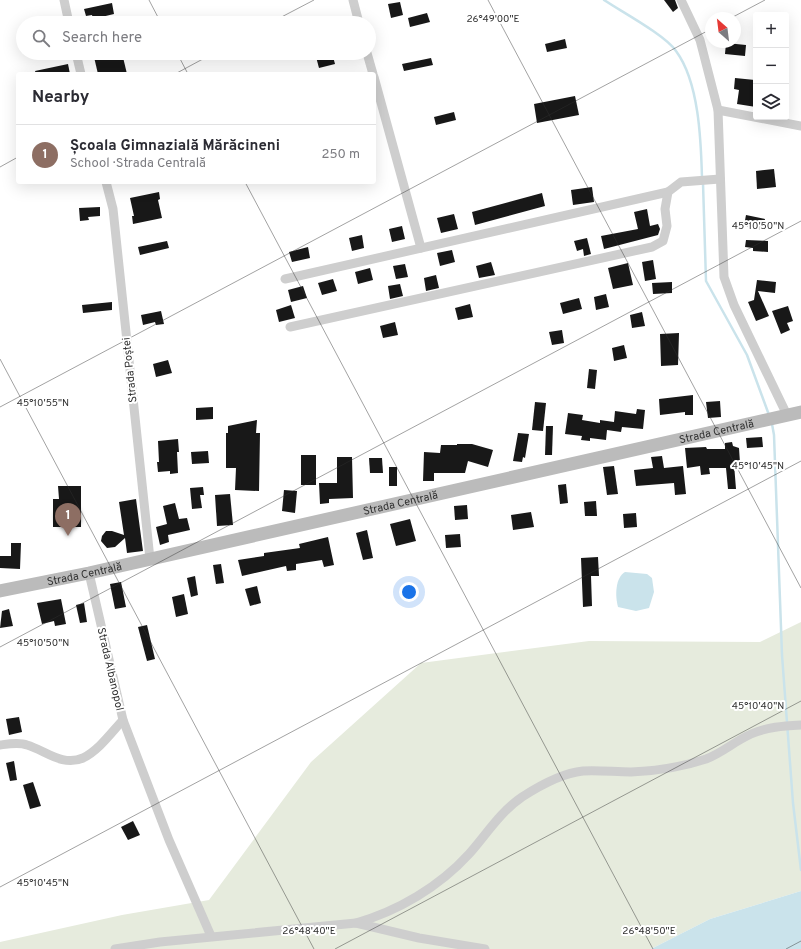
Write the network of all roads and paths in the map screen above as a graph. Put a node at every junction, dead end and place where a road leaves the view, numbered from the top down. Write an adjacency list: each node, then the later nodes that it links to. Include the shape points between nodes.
1 (64, 0): 4 (street)
2 (353, 0): 5 (street)
3 (681, 0): 11 (street, via 700,40)
4 (67, 16)
5 (357, 16)
6 (78, 60): 8 (street)
7 (369, 60): 9 (street)
8 (81, 72)
9 (372, 72)
10 (376, 84): 16 (street)
11 (718, 110): 12 (street); 13 (street)
12 (801, 126)
13 (720, 179): 15 (street, via 682,182); 20 (street, via 724,278)
14 (107, 184): 21 (street, Strada Poștei, via 113,209)
15 (668, 192): 16 (street); 18 (street, via 665,209 667,226 663,241 652,247)
16 (421, 248): 17 (street)
17 (285, 279)
18 (290, 327)
19 (801, 412): 20 (main road, Strada Centrală)
20 (782, 416): 21 (main road, Strada Centrală)
21 (150, 559): 22 (main road, Strada Centrală)
22 (89, 573): 23 (main road, Strada Centrală); 24 (street, Strada Albanopol)
23 (0, 591)
24 (123, 720): 26 (street, Strada Albanopol, via 104,741 83,758 54,758 27,744); 28 (street, via 169,840)
25 (797, 725): 27 (street, via 781,726 750,734 707,759 686,764 658,770 582,772 563,776 540,786 508,808 468,855 426,890 380,916)
26 (0, 745)
27 (356, 923): 28 (street); 30 (street, via 419,938)
28 (211, 936): 29 (street)
29 (115, 949)
30 (485, 949)

